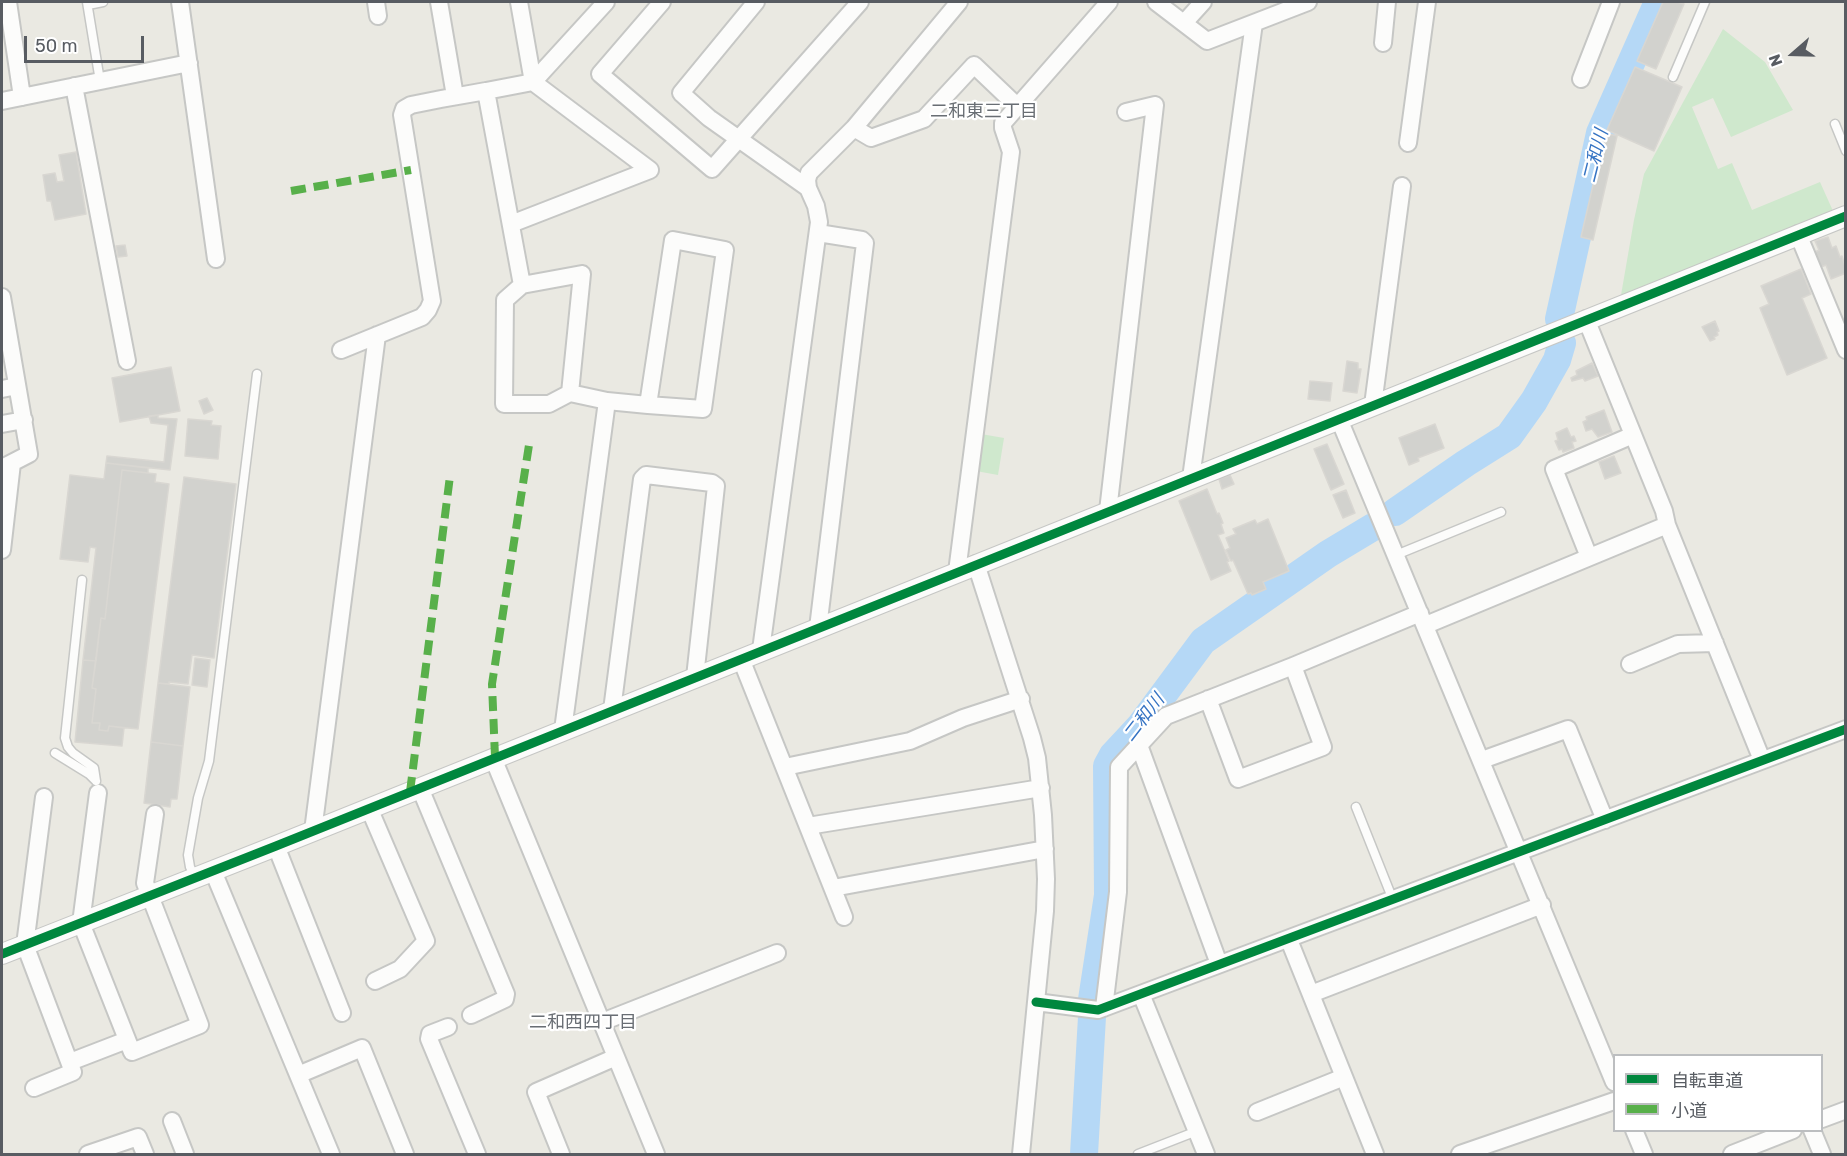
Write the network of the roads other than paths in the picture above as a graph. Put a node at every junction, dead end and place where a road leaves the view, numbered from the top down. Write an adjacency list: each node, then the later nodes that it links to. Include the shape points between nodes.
1 (8, 2): 31 (street)
2 (103, 2): 19 (lane)
3 (180, 2): 23 (street)
4 (439, 2): 30 (street)
5 (519, 2): 27 (street)
6 (606, 2): 27 (street)
7 (662, 2): 37 (street, via 600,74 712,169)
8 (756, 2): 37 (street, via 681,93)
9 (860, 2): 37 (street)
10 (959, 2): 36 (street)
11 (1109, 2): 33 (street)
12 (1156, 2): 20 (street)
13 (1203, 2): 20 (street)
14 (1308, 2): 21 (street)
15 (1387, 2): 22 (street)
16 (1427, 2): 38 (street)
17 (1611, 2): 25 (street)
18 (1705, 2): 24 (lane)
19 (88, 3): 26 (lane)
20 (1184, 23): 21 (street, via 1207,41)
21 (1254, 23): 66 (street)
22 (1383, 44)
23 (189, 63): 26 (street); 46 (street)
24 (1673, 77)
25 (1581, 79)
26 (100, 81): 28 (street)
27 (533, 82): 29 (street); 43 (street, via 650,170)
28 (74, 86): 31 (street); 54 (street)
29 (486, 91): 30 (street); 43 (street)
30 (455, 96): 51 (street, via 411,105 402,115 432,301 422,317)
31 (22, 97): 32 (street)
32 (2, 101)
33 (1017, 106): 36 (street, via 974,65 924,119 871,138); 74 (street, via 1003,123 1011,152)
34 (1126, 112): 67 (street, via 1155,105)
35 (1835, 124): 39 (lane)
36 (854, 128): 41 (street, via 809,173)
37 (738, 139): 41 (street)
38 (1408, 143)
39 (1845, 151)
40 (1402, 186): 60 (street)
41 (808, 188): 44 (street, via 816,207)
42 (1845, 216): 45 (street)
43 (511, 224): 47 (street)
44 (818, 233): 77 (street, via 865,243); 79 (street)
45 (1798, 234): 49 (street); 53 (street)
46 (216, 259)
47 (522, 285): 57 (street, via 582,274); 57 (street, via 506,300 504,404 549,404)
48 (2, 297): 50 (street)
49 (1586, 319): 60 (street); 64 (street)
50 (4, 329): 56 (street)
51 (377, 335): 52 (street); 104 (street)
52 (341, 350)
53 (1845, 350)
54 (127, 361)
55 (256, 374): 108 (lane, via 209,761 189,847 190,867)
56 (9, 388): 62 (street)
57 (570, 393): 58 (street)
58 (607, 401): 59 (street); 88 (street)
59 (648, 405): 59 (street, via 703,409 725,250 673,240)
60 (1374, 405): 61 (street)
61 (1339, 419): 66 (street); 71 (street)
62 (24, 420): 63 (street); 65 (street, via 29,454)
63 (2, 424)
64 (1633, 435): 69 (street); 72 (street, via 1554,469)
65 (7, 465): 70 (street)
66 (1191, 478): 67 (street)
67 (1108, 511): 73 (street)
68 (1501, 512): 71 (lane)
69 (1666, 525): 72 (street); 78 (street)
70 (2, 550)
71 (1396, 555): 76 (street)
72 (1589, 557): 76 (street)
73 (976, 564): 74 (street); 84 (street)
74 (957, 572): 77 (street)
75 (82, 580): 95 (lane, via 65,738 73,753 94,768)
76 (1423, 619): 82 (street); 92 (street)
77 (818, 628): 79 (street)
78 (1715, 643): 81 (street, via 1678,644); 93 (street)
79 (762, 650): 80 (street)
80 (741, 659): 83 (street); 94 (street)
81 (1630, 664)
82 (1293, 666): 85 (street); 85 (street, via 1323,747 1238,778)
83 (695, 677): 86 (street); 86 (street, via 716,486 646,475 642,479)
84 (1021, 699): 94 (street, via 910,741); 97 (street)
85 (1208, 699): 89 (street, via 1166,716)
86 (612, 710): 88 (street)
87 (1845, 729): 93 (street)
88 (563, 730): 91 (street)
89 (1139, 745): 119 (street); 124 (street, via 1119,767 1118,892)
90 (55, 753): 95 (lane, via 89,774)
91 (493, 758): 96 (street); 127 (street)
92 (1482, 760): 102 (street, via 1568,729); 107 (street)
93 (1762, 760): 102 (street)
94 (785, 767): 103 (street)
95 (97, 787): 114 (street)
96 (420, 788): 100 (street); 126 (street, via 506,994 505,999)
97 (1041, 789): 103 (street); 106 (street)
98 (44, 796): 116 (street)
99 (1356, 807): 111 (lane)
100 (369, 808): 104 (street); 120 (street, via 426,941 400,969)
101 (155, 814): 110 (street, via 145,883)
102 (1605, 820): 107 (street)
103 (808, 826): 109 (street)
104 (313, 831): 105 (street)
105 (276, 846): 108 (street); 125 (street)
106 (1045, 849): 109 (street); 123 (street, via 1045,911)
107 (1520, 852): 111 (street); 112 (street)
108 (204, 874): 110 (street); 132 (street)
109 (833, 888): 113 (street)
110 (149, 896): 114 (street); 129 (street, via 200,1025 132,1052)
111 (1393, 900): 115 (street)
112 (1542, 905): 122 (street); 134 (street)
113 (844, 917)
114 (81, 923): 116 (street); 129 (street)
115 (1288, 940): 119 (street); 122 (street)
116 (25, 945): 118 (street); 131 (street)
117 (777, 953): 127 (street)
118 (2, 954)
119 (1219, 964): 121 (street)
120 (375, 981)
121 (1142, 994): 124 (street); 141 (street)
122 (1311, 994): 133 (street)
123 (1036, 1002): 124 (street); 145 (street)
124 (1095, 1009)
125 (342, 1013)
126 (471, 1015)
127 (602, 1022): 130 (street)
128 (448, 1027): 151 (street, via 430,1034 429,1039)
129 (127, 1040): 131 (street)
130 (616, 1057): 152 (street, via 536,1092); 153 (street)
131 (70, 1062): 135 (street, via 73,1072)
132 (298, 1075): 149 (street); 150 (street, via 362,1048)
133 (1344, 1077): 138 (street); 156 (street)
134 (1613, 1080)
135 (34, 1088)
136 (1613, 1101): 157 (street)
137 (1845, 1110): 139 (street)
138 (1257, 1112)
139 (1823, 1118)
140 (172, 1121): 148 (street)
141 (1197, 1131): 154 (lane); 155 (street)
142 (1634, 1132): 158 (street)
143 (1790, 1132): 159 (street)
144 (1812, 1132): 160 (street)
145 (1019, 1154)
146 (88, 1155): 147 (street, via 138,1137)
147 (145, 1155)
148 (185, 1155)
149 (331, 1155)
150 (405, 1155)
151 (477, 1155)
152 (561, 1155)
153 (656, 1155)
154 (1138, 1155)
155 (1206, 1155)
156 (1375, 1155)
157 (1461, 1155)
158 (1644, 1155)
159 (1732, 1155)
160 (1822, 1155)

